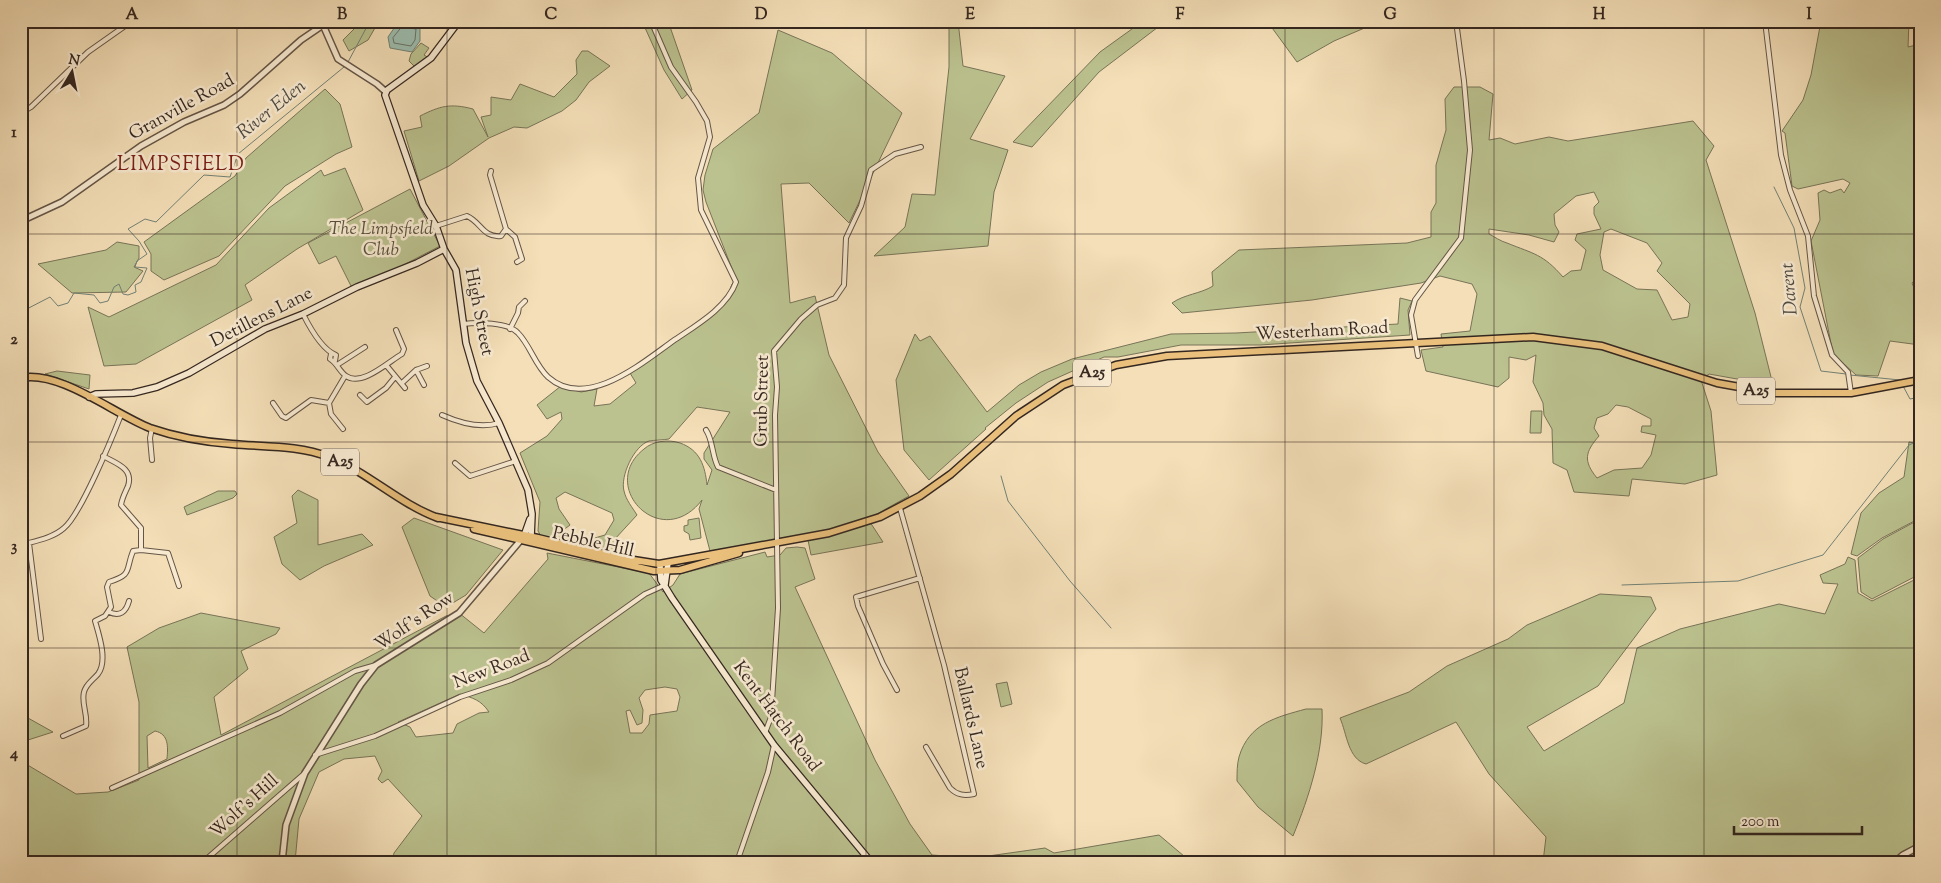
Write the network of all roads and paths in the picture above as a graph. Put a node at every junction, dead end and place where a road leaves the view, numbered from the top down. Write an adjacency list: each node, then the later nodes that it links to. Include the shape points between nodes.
1 (132, 21): 8 (street, via 88,52 32,107)
2 (458, 21): 7 (main road, via 431,58)
3 (651, 21): 19 (street, via 671,67 707,121 710,137 698,178 701,210 736,282 730,296 701,321 621,376 582,390 554,381 544,372 518,332)
4 (1456, 21): 21 (street, via 1470,150 1466,198 1460,241 1415,300 1412,309)
5 (1765, 21): 35 (street, via 1781,155 1808,236 1814,296 1832,355 1848,372)
6 (323, 23): 7 (street, via 338,59); 11 (street, Granville Road, via 224,105 141,146 59,204)
7 (386, 92): 12 (main road, High Street, via 423,205)
8 (21, 113)
9 (921, 147): 50 (street, Grub Street, via 895,154 871,170 861,206 846,238 844,285 836,298 817,305 801,319 774,351)
10 (491, 171): 13 (street)
11 (21, 222)
12 (436, 226): 13 (street, via 467,216 492,237 500,236); 14 (main road, High Street)
13 (506, 229): 15 (street, via 515,237 522,259)
14 (444, 249): 17 (main road, Detillens Lane); 18 (main road, High Street, via 456,270)
15 (517, 262)
16 (525, 301): 19 (street)
17 (302, 314): 24 (street, via 331,354 330,360); 37 (main road, Detillens Lane, via 248,337 189,373 157,387)
18 (463, 324): 19 (street, via 492,324); 42 (main road, High Street, via 477,381)
19 (510, 329)
20 (396, 330): 25 (street, via 404,349)
21 (1417, 342): 23 (street); 35 (main road, Westerham Road / A25, via 1508,337 1558,339 1610,348 1739,388 1796,394); 51 (main road, Westerham Road / A25, via 1167,356 1105,368 1073,380 1034,403 939,484)
22 (365, 348): 24 (street)
23 (1418, 356)
24 (336, 363): 28 (street)
25 (386, 365): 28 (street, via 367,376); 29 (street)
26 (427, 366): 27 (street)
27 (416, 370): 32 (street); 33 (street)
28 (346, 376): 39 (street)
29 (395, 377): 32 (street); 36 (street, via 366,402)
30 (21, 378): 37 (main road, A25, via 58,381)
31 (1920, 380): 35 (main road, Westerham Road / A25)
32 (402, 383): 34 (street)
33 (424, 385)
34 (406, 388)
35 (1850, 393)
36 (360, 395)
37 (89, 397): 40 (main road, A25)
38 (274, 403): 39 (street, via 286,418 310,400)
39 (329, 403): 44 (street, via 331,414)
40 (121, 415): 43 (main road, A25); 46 (street)
41 (442, 415): 42 (street, via 474,426 489,427)
42 (499, 423): 48 (main road, High Street)
43 (152, 428): 47 (street); 52 (main road, A25, via 189,439 292,448 329,457 353,468 417,510)
44 (343, 429)
45 (706, 430): 50 (street, via 718,467)
46 (103, 456): 53 (street, via 67,525 55,534); 57 (street, via 128,472 130,479 122,505 141,528)
47 (152, 460)
48 (516, 461): 49 (street, via 470,476); 52 (main road, High Street, via 532,509)
49 (455, 463)
50 (776, 490): 54 (street, Grub Street)
51 (900, 508): 54 (main road, Westerham Road / A25, via 851,527); 63 (street, Ballards Lane)
52 (525, 539): 58 (main road, Pebble Hill); 60 (main road, Pebble Hill / A25); 71 (street, Wolf's Row, via 459,613)
53 (29, 543): 55 (street); 70 (street)
54 (778, 543): 56 (main road, Westerham Road / A25); 73 (street, Grub Street, via 778,614 771,717)
55 (21, 545)
56 (769, 545): 58 (main road, Westerham Road); 61 (main road, Westerham Road / A25)
57 (141, 550): 62 (street, via 168,553); 67 (street, via 133,551 129,570 124,576 109,582 107,587 112,602)
58 (663, 564): 60 (main road, Kent Hatch Road); 61 (main road)
59 (180, 572): 62 (street)
60 (661, 572): 61 (main road, Westerham Road / A25); 64 (main road, Kent Hatch Road)
61 (668, 572): 64 (main road)
62 (175, 574): 65 (street)
63 (920, 578): 72 (street, via 856,597); 76 (street, Ballards Lane, via 974,794 955,793)
64 (665, 585): 73 (main road, Kent Hatch Road); 77 (street, New Road, via 645,594 548,663 511,680 460,697 375,736)
65 (179, 586)
66 (129, 602): 67 (street, via 122,614)
67 (109, 612): 68 (street)
68 (95, 621): 69 (street); 74 (street, via 102,662 101,670 83,694 86,730)
69 (88, 623)
70 (41, 639)
71 (376, 665): 77 (street, Wolf's Row); 79 (street, via 355,671 280,713)
72 (897, 690)
73 (765, 733): 75 (main road, Kent Hatch Road)
74 (63, 736)
75 (774, 745): 83 (street); 84 (main road, Kent Hatch Road)
76 (926, 747)
77 (315, 755): 78 (street, Wolf's Row)
78 (305, 773): 81 (street, Wolf's Hill); 82 (street, Wolf's Row, via 286,825)
79 (112, 788)
80 (1920, 846): 85 (street)
81 (203, 862)
82 (282, 862)
83 (737, 862)
84 (871, 862)
85 (1895, 862)

